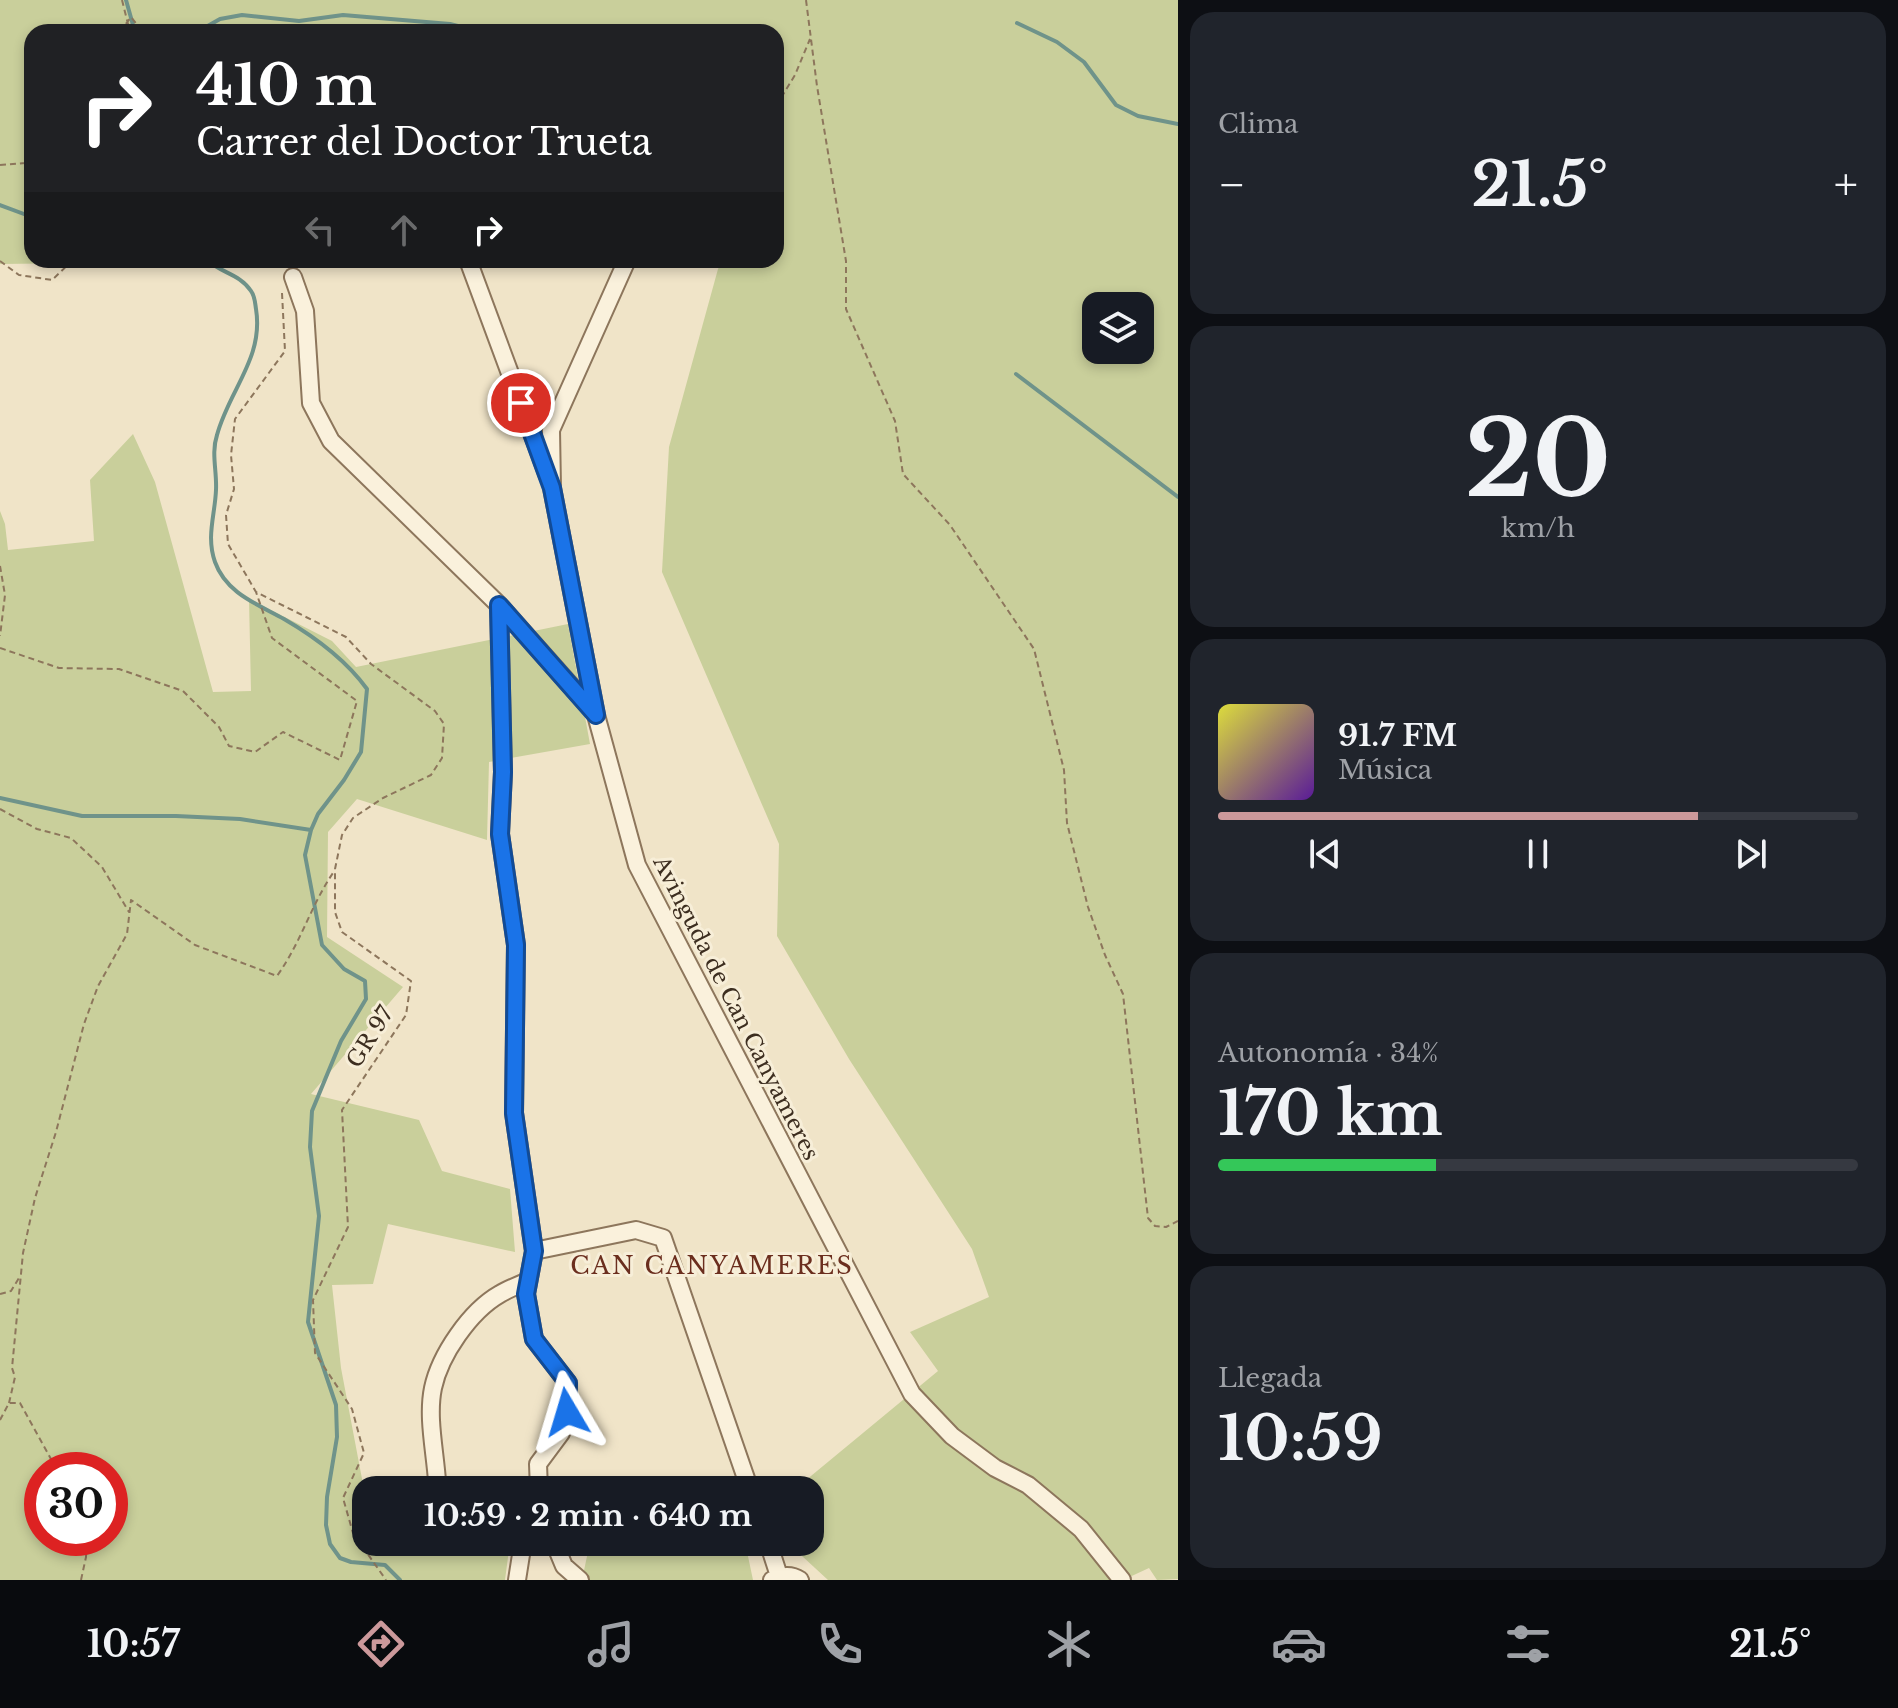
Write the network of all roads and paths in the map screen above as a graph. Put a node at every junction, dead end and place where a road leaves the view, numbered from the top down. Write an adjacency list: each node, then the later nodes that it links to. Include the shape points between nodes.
1 (122, 0): 3 (path)
2 (806, 0): 7 (path)
3 (127, 20): 4 (path); 5 (path); 6 (path, via 131,17)
4 (125, 24)
5 (128, 24)
6 (137, 24)
7 (810, 38): 8 (path); 26 (path, via 846,261 846,309 895,421 903,474 950,525 1034,649 1064,770 1067,823 1088,907 1123,994 1148,1218 1155,1226)
8 (784, 93)
9 (24, 163): 10 (path)
10 (0, 165)
11 (0, 261): 12 (path, via 19,275 52,280)
12 (65, 268)
13 (471, 268): 16 (street)
14 (623, 268): 16 (street, Avinguda de Can Canyameres, via 551,430)
15 (293, 277): 18 (path, via 281,282 285,351 235,419 228,544); 19 (street, via 305,311 311,403 331,441)
16 (552, 488): 22 (street, Avinguda de Can Canyameres)
17 (0, 566): 20 (path, via 5,595)
18 (256, 592): 21 (path, via 272,638 357,701 340,760 283,732 255,752 229,746 219,727 183,691 119,669 59,668); 24 (path, GR 97, via 346,637 444,724 442,758 431,775 353,818 342,835)
19 (499, 605): 22 (street); 27 (street, via 500,834 516,945 514,1113)
20 (0, 636)
21 (0, 648)
22 (596, 715): 47 (street, Avinguda de Can Canyameres, via 637,865 912,1394 952,1436 1028,1485 1081,1529)
23 (0, 809): 25 (path, via 37,829 71,838 102,867)
24 (335, 869): 25 (path, via 293,955 277,976 195,945 131,900); 43 (path, GR 97, via 335,912 342,932 411,981 406,1015 342,1110 348,1227 313,1300 315,1353 352,1409 364,1453 343,1498 353,1533)
25 (130, 913): 28 (path, via 127,934 84,1024 35,1198)
26 (1178, 1221)
27 (534, 1251): 29 (street); 36 (street, via 636,1230 663,1238)
28 (20, 1277): 30 (path, via 11,1291); 31 (path)
29 (528, 1281): 34 (street, via 498,1294 444,1354 433,1389); 35 (street, via 534,1339 568,1383 561,1433 538,1464)
30 (0, 1294)
31 (9, 1403): 32 (path); 33 (path, via 20,1403)
32 (0, 1420)
33 (47, 1452)
34 (437, 1476)
35 (538, 1476)
36 (745, 1476)
37 (86, 1556): 42 (path)
38 (521, 1556): 44 (street)
39 (560, 1556): 45 (street)
40 (771, 1556): 41 (street)
41 (776, 1578): 46 (street, via 791,1575)
42 (81, 1580)
43 (386, 1580)
44 (517, 1580)
45 (580, 1580)
46 (800, 1580)
47 (1122, 1580)

